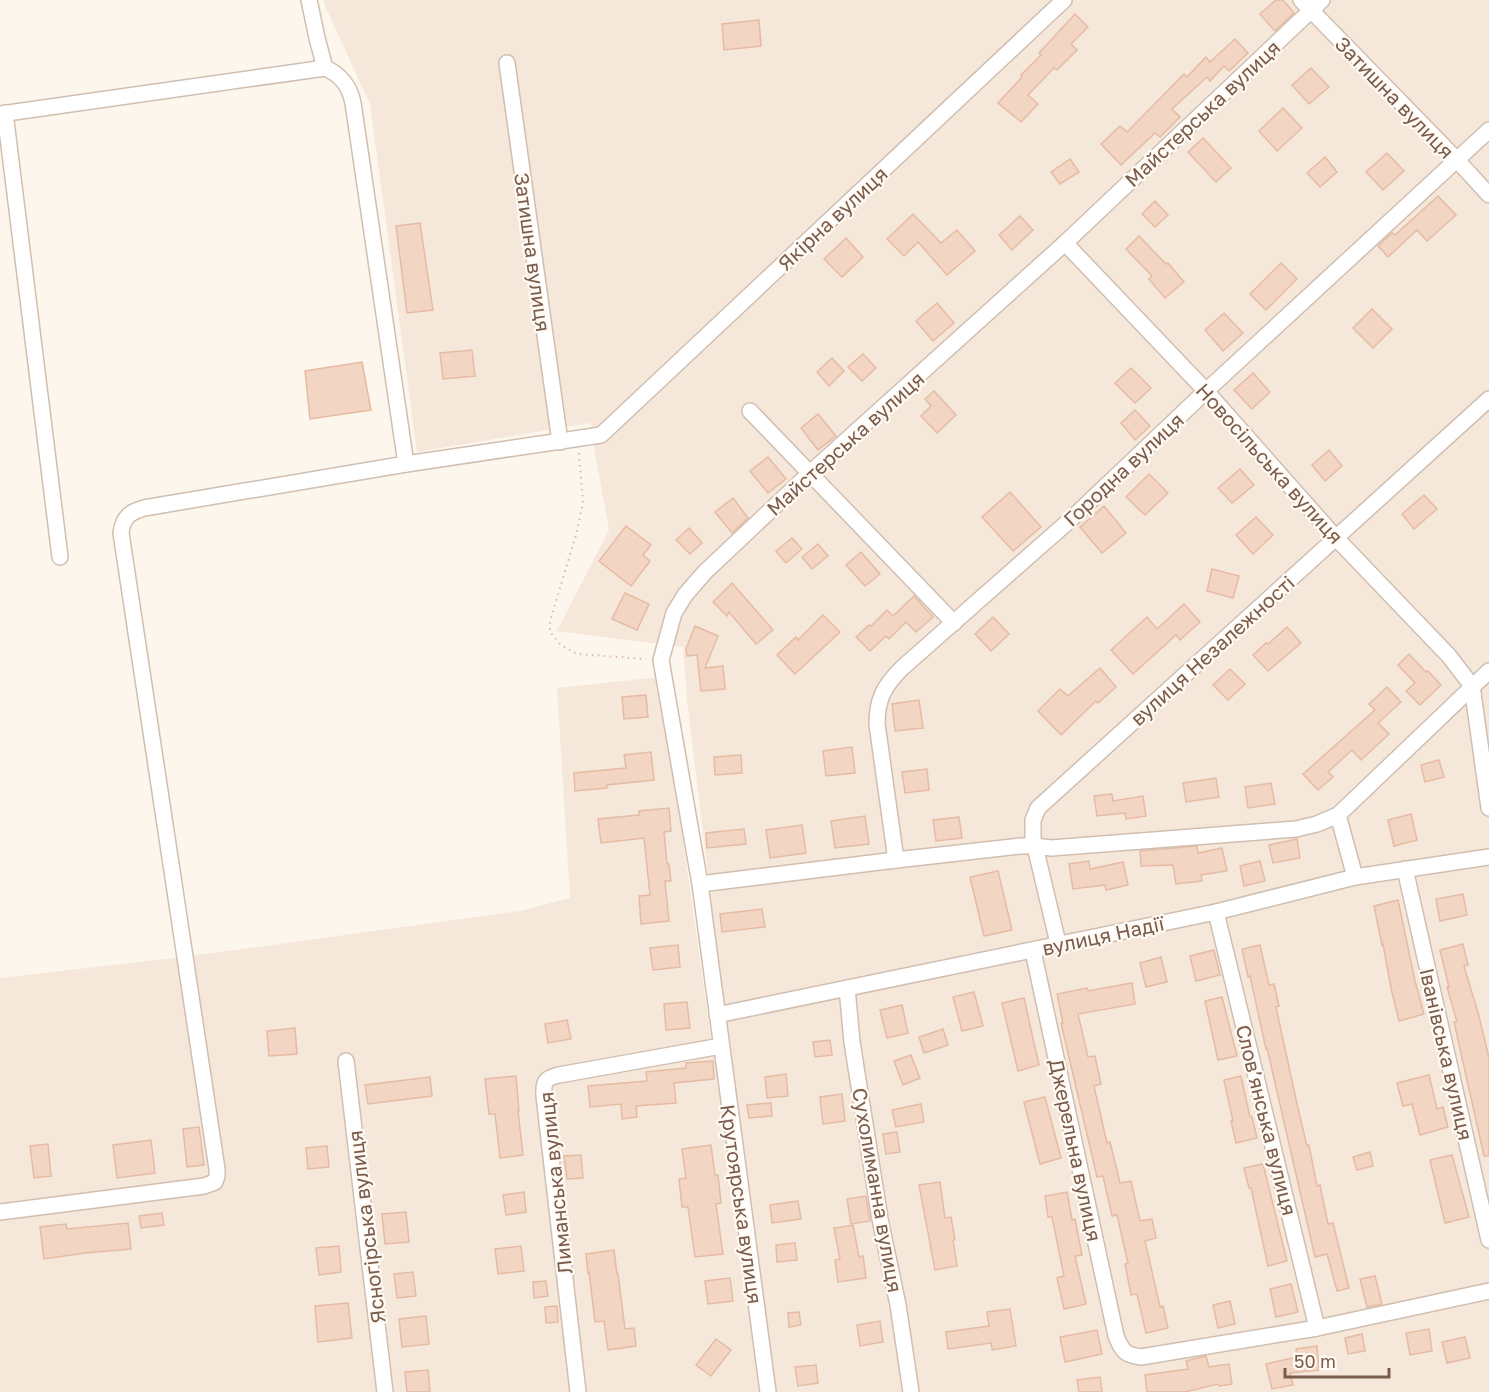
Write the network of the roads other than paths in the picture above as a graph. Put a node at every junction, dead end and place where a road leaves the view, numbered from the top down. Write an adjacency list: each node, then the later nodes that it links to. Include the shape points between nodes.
1 (309, 0): 5 (street)
2 (1064, 0): 14 (street, Якірна вулиця, via 601,435)
3 (1311, 4): 8 (street, Затишна вулиця); 10 (street, Майстерська вулиця)
4 (507, 63): 14 (street, Затишна вулиця)
5 (325, 68): 6 (street); 15 (street, via 341,78 354,103)
6 (2, 114): 18 (street)
7 (1489, 130): 8 (street, Городна вулиця)
8 (1457, 160): 9 (street, Затишна вулиця); 11 (street, Городна вулиця)
9 (1489, 195)
10 (1065, 243): 11 (street, Новосільська вулиця); 16 (street, Майстерська вулиця)
11 (1206, 391): 17 (street, Новосільська вулиця); 19 (street, Городна вулиця, via 1071,520)
12 (1489, 399): 17 (street, вулиця Незалежності)
13 (750, 411): 16 (street)
14 (560, 442): 15 (street)
15 (406, 464): 37 (street, via 144,508 126,518 121,533 217,1176 204,1186)
16 (810, 473): 19 (street); 29 (street, Майстерська вулиця, via 685,595 674,613 660,660)
17 (1336, 538): 21 (street, Новосільська вулиця, via 1449,656); 24 (street, вулиця Незалежності, via 1038,808 1033,827)
18 (60, 557)
19 (954, 623): 26 (street, Городна вулиця, via 892,678 877,710)
20 (1489, 671): 21 (street)
21 (1472, 686): 22 (street); 23 (street)
22 (1489, 808)
23 (1338, 815): 24 (street, via 1296,828 1051,848); 28 (street)
24 (1035, 846): 26 (street); 31 (street, вулиця Незалежності)
25 (1489, 857): 27 (street, вулиця Надії)
26 (896, 860): 29 (street)
27 (1405, 869): 28 (street, вулиця Надії); 38 (street, Іванівська вулиця)
28 (1355, 877): 30 (street, вулиця Надії)
29 (700, 884): 34 (street, Майстерська вулиця)
30 (1216, 912): 31 (street, вулиця Надії); 40 (street, Словʼянська вулиця)
31 (1058, 944): 32 (street, вулиця Надії)
32 (1033, 951): 33 (street, вулиця Надії); 40 (street, Джерельна вулиця, via 1121,1348 1131,1356 1141,1357)
33 (847, 988): 34 (street, вулиця Надії); 44 (street, Сухолиманна вулиця, via 854,1054)
34 (717, 1015): 35 (street, Крутоярська вулиця)
35 (721, 1046): 42 (street, Лиманська вулиця, via 559,1075 545,1081); 43 (street, Крутоярська вулиця)
36 (346, 1061): 41 (street, Ясногірська вулиця)
37 (0, 1212)
38 (1489, 1240)
39 (1489, 1292): 40 (street)
40 (1317, 1328)
41 (385, 1392)
42 (578, 1392)
43 (768, 1392)
44 (910, 1392)

